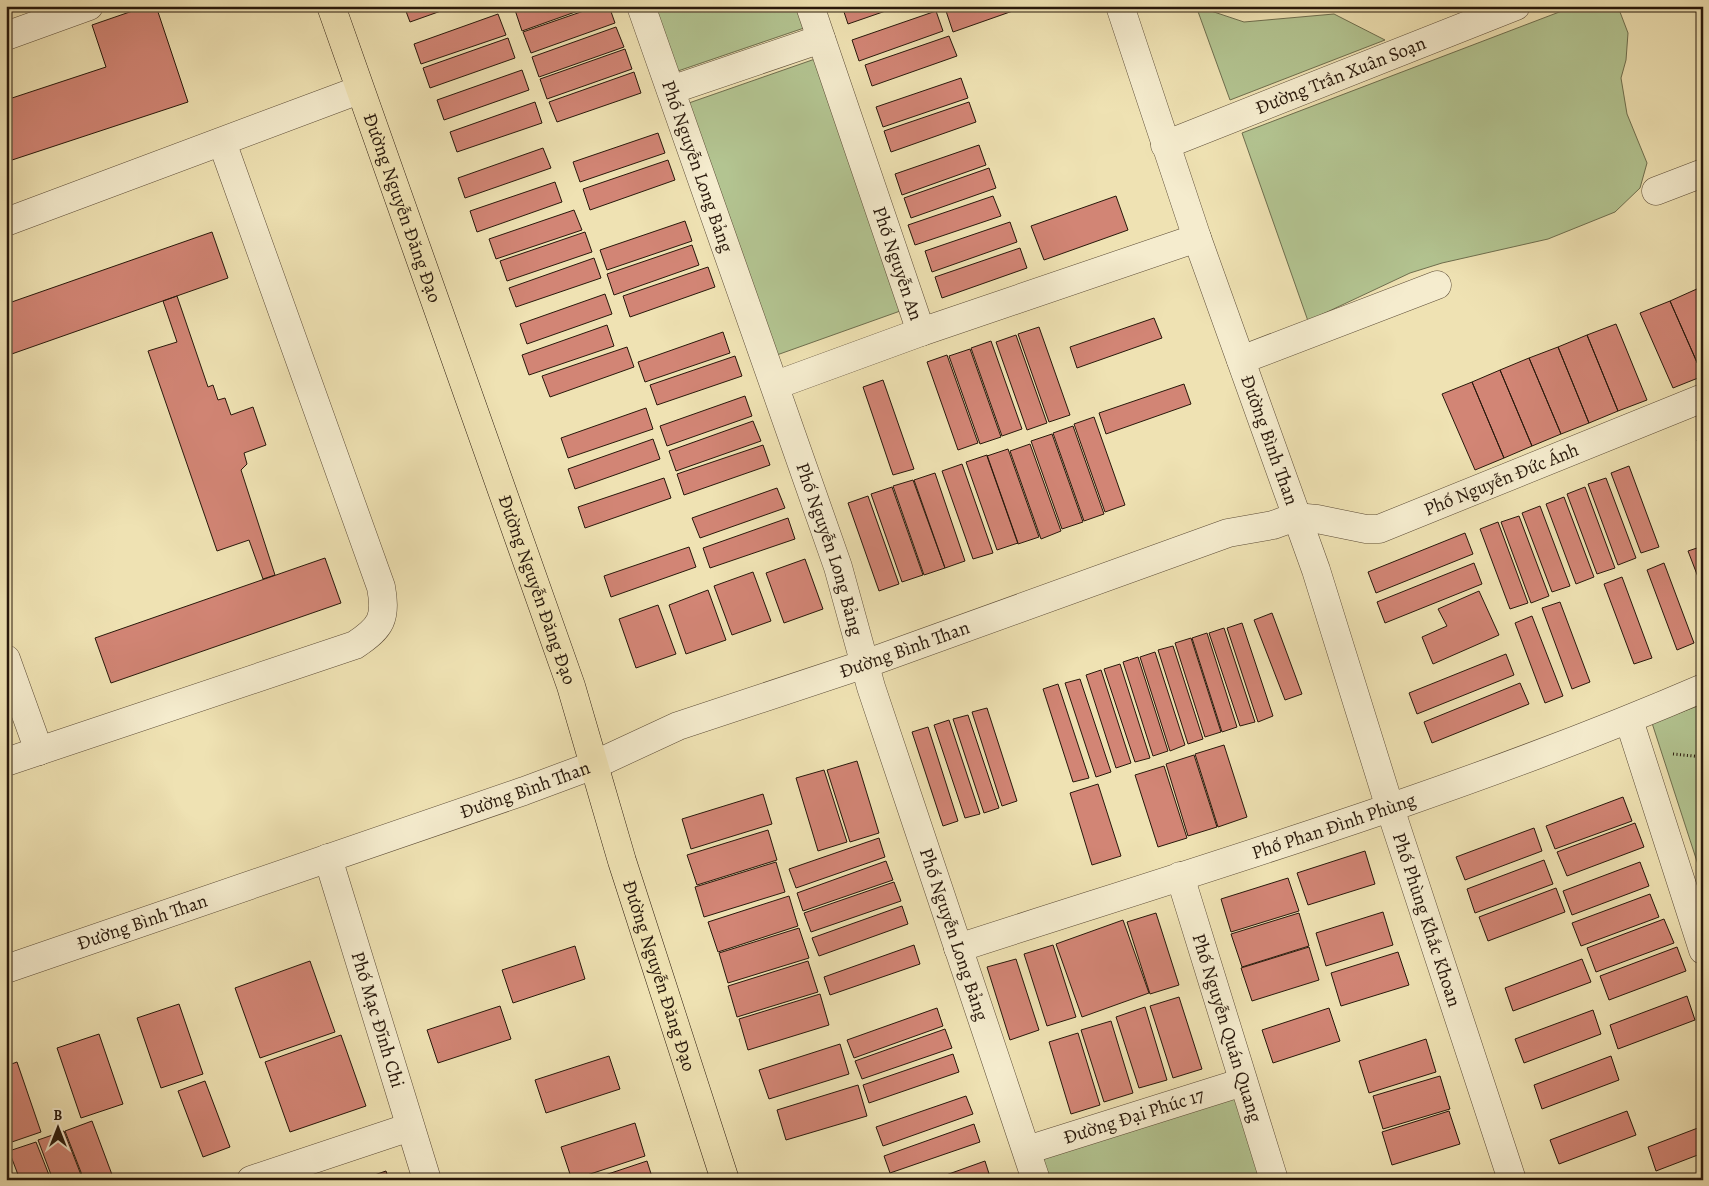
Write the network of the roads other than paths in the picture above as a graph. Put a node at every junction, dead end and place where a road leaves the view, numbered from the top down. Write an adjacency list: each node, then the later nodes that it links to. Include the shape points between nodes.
1 (88, 6): 7 (street)
2 (331, 6): 9 (main road, Đường Nguyễn Đăng Đạo)
3 (642, 6): 10 (street, Phố Nguyễn Long Bảng)
4 (810, 6): 8 (street, Phố Nguyễn An)
5 (1120, 6): 12 (street, Đường Bình Than)
6 (1516, 6): 12 (street, Đường Trần Xuân Soạn)
7 (6, 36)
8 (821, 39): 10 (street); 18 (street, Phố Nguyễn An)
9 (359, 90): 11 (street); 29 (main road, Đường Nguyễn Đăng Đạo, via 571,686)
10 (671, 90): 20 (street, Phố Nguyễn Long Bảng)
11 (222, 142): 15 (street); 27 (street, via 381,587 385,607 380,624 355,645)
12 (1165, 145): 16 (street, Đường Bình Than)
13 (1703, 173): 14 (street)
14 (1656, 191)
15 (6, 222)
16 (1197, 238): 18 (street, Phố Nguyễn An); 19 (street, Đường Bình Than)
17 (1437, 285): 19 (street)
18 (921, 332): 20 (street)
19 (1241, 360): 22 (street, Đường Bình Than)
20 (776, 384): 24 (street, Phố Nguyễn Long Bảng, via 847,593)
21 (1703, 398): 22 (street, Phố Nguyễn Đức Ánh, via 1379,529)
22 (1295, 517): 24 (street, Đường Bình Than, via 1273,525 1228,533); 30 (street, Phố Phùng Khắc Khoan, via 1316,570)
23 (6, 659): 27 (street)
24 (865, 664): 29 (street, Đường Bình Than, via 678,726); 33 (street, Phố Nguyễn Long Bảng)
25 (1703, 688): 26 (street, Phố Phan Đình Phùng)
26 (1629, 720): 30 (street, Phố Phan Đình Phùng); 34 (street)
27 (39, 751): 28 (street)
28 (6, 762)
29 (594, 765): 31 (street, Đường Bình Than); 41 (main road, Đường Nguyễn Đăng Đạo)
30 (1390, 808): 32 (street, Phố Phan Đình Phùng); 44 (street, Phố Phùng Khắc Khoan)
31 (328, 858): 35 (street, Đường Bình Than); 37 (street, Phố Mạc Đĩnh Chi)
32 (1180, 876): 33 (street, Phố Phan Đình Phùng); 36 (street, Phố Nguyễn Quán Quang)
33 (958, 948): 38 (street, Phố Nguyễn Long Bảng)
34 (1703, 950)
35 (6, 969)
36 (1243, 1082): 38 (street, Đường Đại Phúc 17); 43 (street, Phố Nguyễn Quán Quang)
37 (410, 1127): 39 (street); 40 (street, Phố Mạc Đĩnh Chi)
38 (1027, 1150): 42 (street, Phố Nguyễn Long Bảng)
39 (251, 1180)
40 (427, 1180)
41 (725, 1180)
42 (1036, 1180)
43 (1274, 1180)
44 (1512, 1180)

